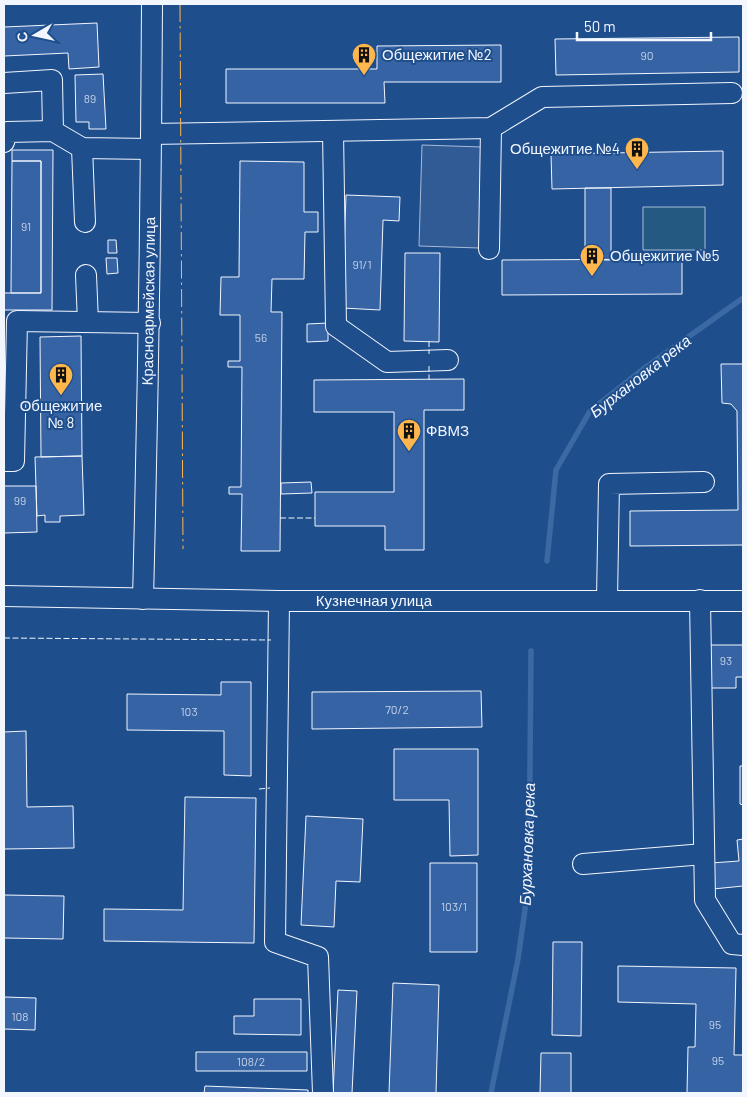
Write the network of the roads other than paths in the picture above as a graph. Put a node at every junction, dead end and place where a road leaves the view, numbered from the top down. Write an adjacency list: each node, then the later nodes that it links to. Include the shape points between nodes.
1 (152, 4): 8 (street, Красноармейская улица)
2 (4, 83): 5 (street, via 52,80)
3 (732, 93): 4 (street, via 542,97)
4 (492, 128): 6 (street); 11 (street)
5 (53, 131): 7 (street, via 7,132); 9 (street)
6 (333, 132): 8 (street); 15 (street, via 336,326 387,362)
7 (4, 142)
8 (150, 142): 9 (street); 14 (street, Красноармейская улица)
9 (82, 148): 10 (street)
10 (84, 222)
11 (489, 249)
12 (86, 275): 13 (street)
13 (88, 322): 14 (street); 16 (street, via 17,320 14,461)
14 (150, 322): 19 (street, Красноармейская улица)
15 (448, 360)
16 (4, 461)
17 (704, 482): 20 (street, via 609,484)
18 (4, 596): 19 (street, Кузнечная улица)
19 (143, 600): 23 (street, Кузнечная улица)
20 (607, 600): 21 (street, Кузнечная улица); 23 (street, Кузнечная улица)
21 (700, 600): 22 (street, Кузнечная улица); 24 (street)
22 (743, 601)
23 (279, 602): 27 (street, via 275,942 318,957)
24 (704, 854): 25 (street); 26 (street, via 705,900 732,944)
25 (583, 864)
26 (743, 945)
27 (323, 1093)

